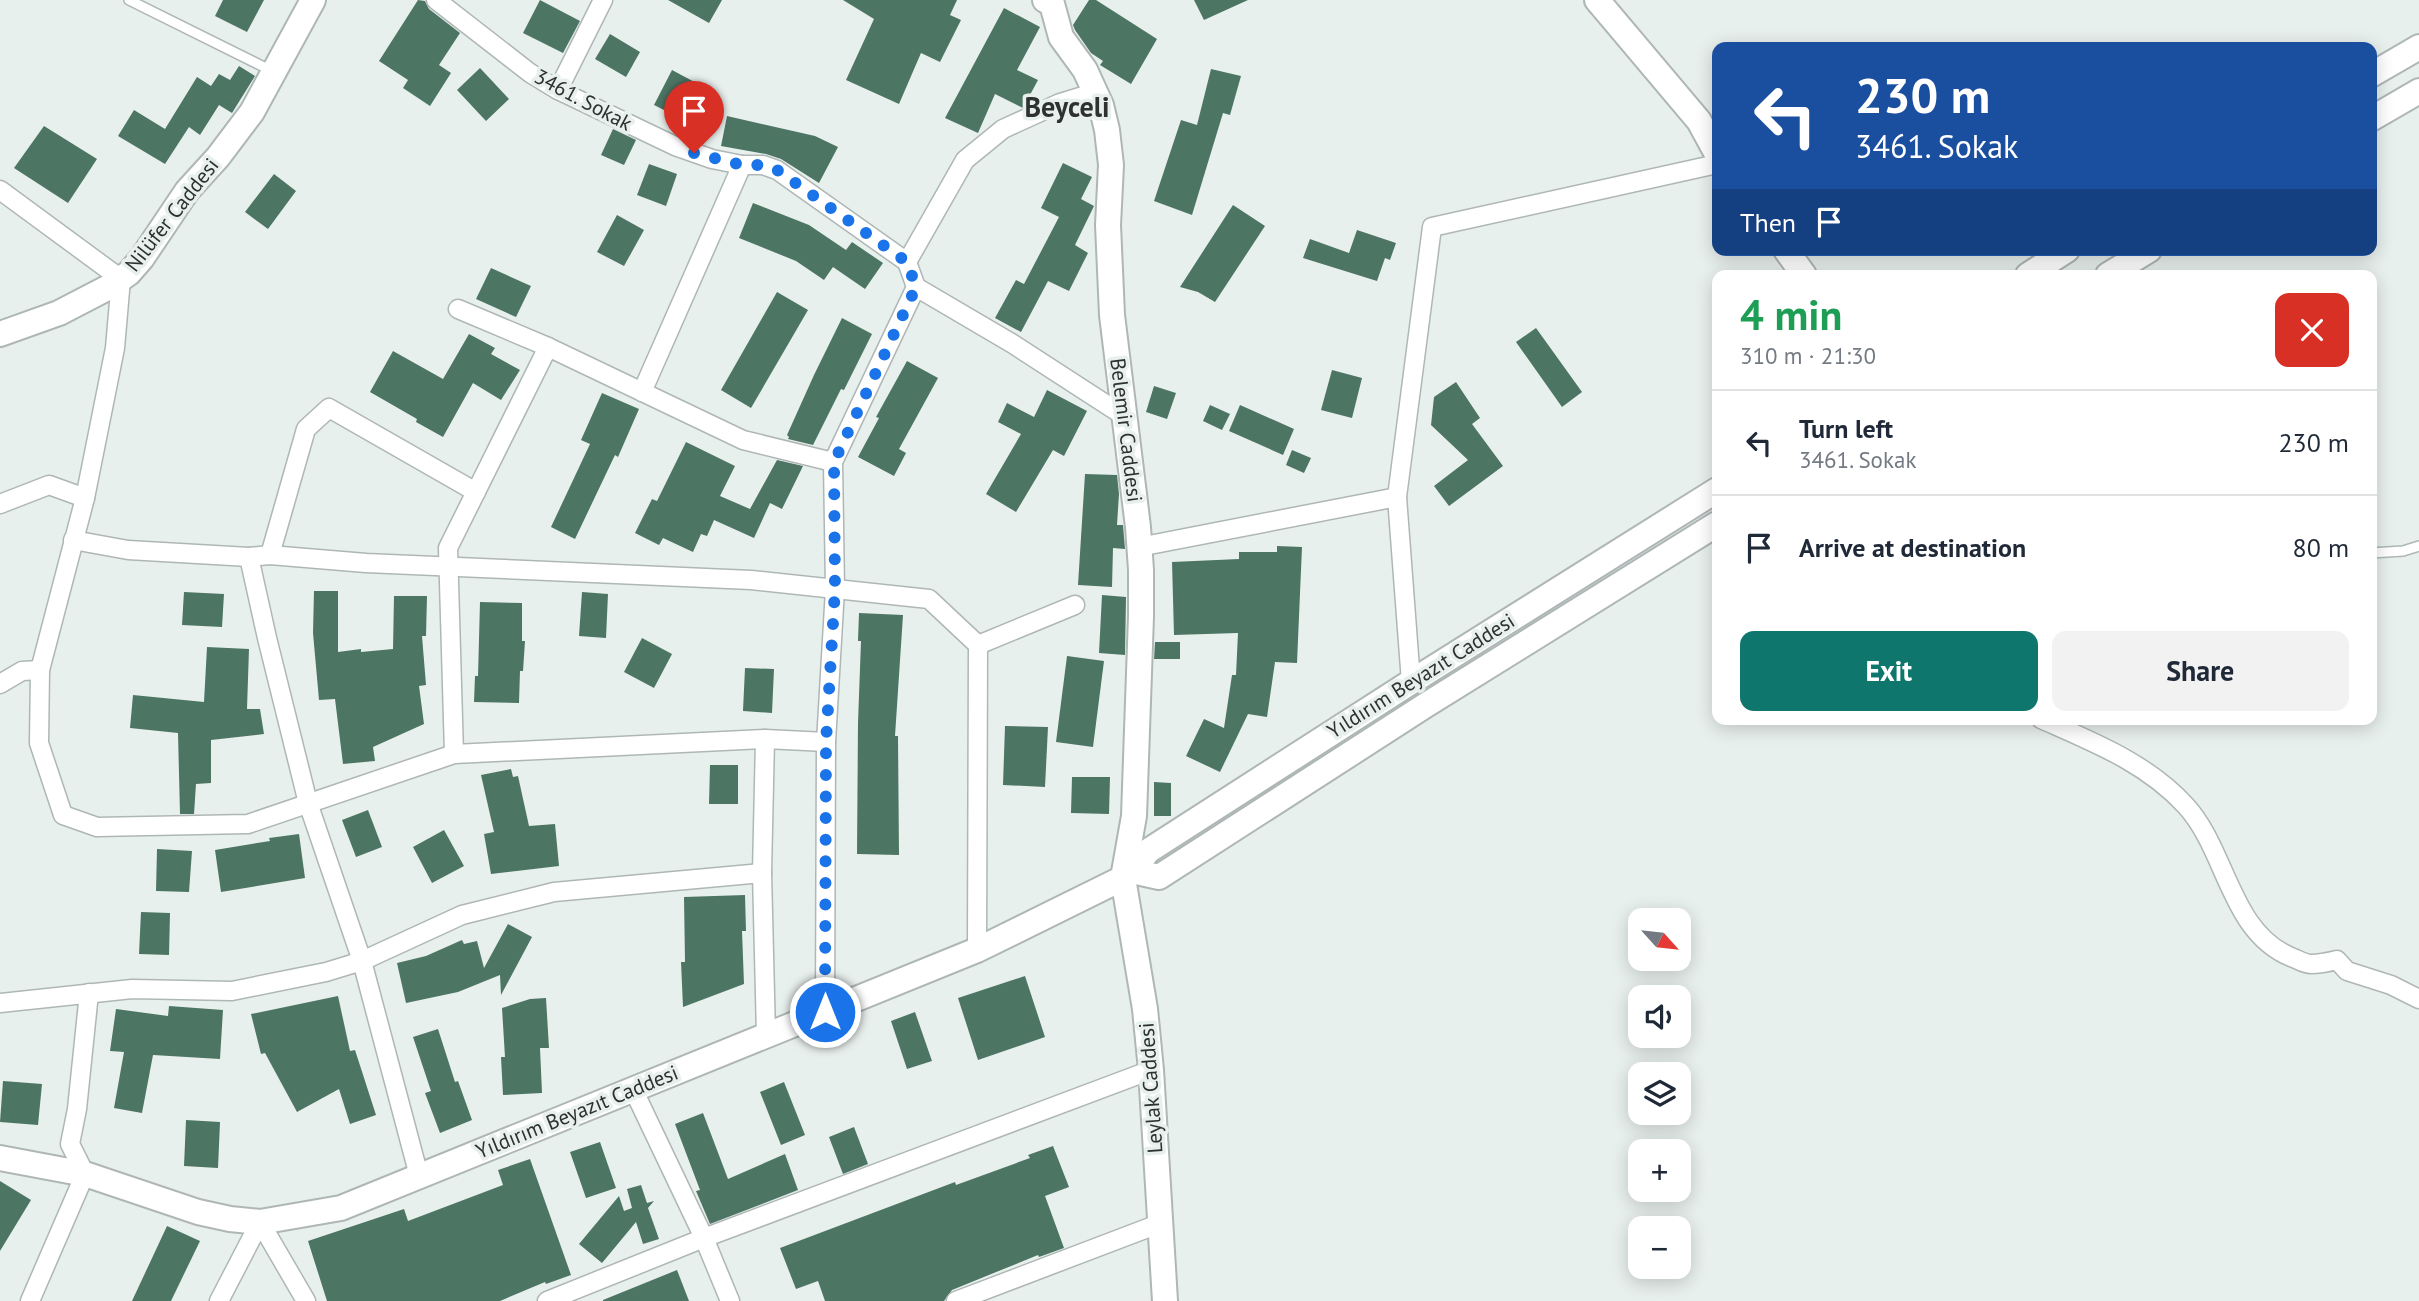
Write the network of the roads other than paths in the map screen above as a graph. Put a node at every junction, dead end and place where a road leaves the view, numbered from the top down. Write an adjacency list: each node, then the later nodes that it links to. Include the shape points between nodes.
1 (129, 0): 8 (lane)
2 (313, 0): 8 (main road, Nilüfer Caddesi)
3 (436, 0): 10 (street, 3461. Sokak)
4 (603, 0): 10 (street)
5 (1597, 0): 14 (main road, via 1699,121)
6 (1050, 1): 12 (main road, Belemir Caddesi, via 1061,37)
7 (2419, 47): 9 (main road)
8 (274, 72): 23 (main road, Nilüfer Caddesi, via 237,133)
9 (2377, 72)
10 (558, 90): 15 (street, 3461. Sokak, via 675,146)
11 (2419, 91): 13 (main road)
12 (1096, 92): 20 (street, via 1003,129 965,160); 29 (main road, Belemir Caddesi, via 1111,165 1109,272)
13 (2377, 116)
14 (1712, 145)
15 (742, 165): 20 (street, 3461. Sokak, via 777,170); 28 (street)
16 (1712, 165): 33 (street, via 1432,227)
17 (0, 190): 23 (street)
18 (2058, 256): 21 (main road)
19 (2139, 256): 22 (main road)
20 (907, 262): 24 (street)
21 (2036, 270)
22 (2116, 270)
23 (121, 279): 26 (main road, Nilüfer Caddesi, via 59,313); 34 (street, via 115,348)
24 (916, 287): 29 (street); 30 (street)
25 (458, 309): 27 (street)
26 (0, 334)
27 (548, 347): 28 (street); 31 (street)
28 (642, 391): 30 (street, via 743,439)
29 (1124, 416): 39 (main road, Belemir Caddesi)
30 (834, 462): 44 (street)
31 (476, 492): 41 (street, via 329,408 306,429); 43 (street, via 448,548)
32 (1712, 493): 48 (main road, Yıldırım Beyazıt Caddesi)
33 (1397, 497): 39 (street); 48 (street)
34 (85, 498): 35 (street, via 49,485); 37 (street)
35 (0, 504)
36 (1712, 527): 56 (main road, Yıldırım Beyazıt Caddesi, via 1159,877)
37 (73, 540): 42 (street, via 128,550); 47 (street)
38 (2419, 546): 40 (lane)
39 (1139, 547): 56 (main road, Belemir Caddesi, via 1141,616)
40 (2377, 553)
41 (270, 555): 42 (street); 43 (street)
42 (250, 558): 54 (street)
43 (449, 567): 44 (street, via 751,580); 53 (street)
44 (835, 589): 46 (street, via 929,599); 52 (street)
45 (1075, 605): 46 (street)
46 (978, 645): 57 (street)
47 (40, 670): 49 (street, via 22,671); 54 (street, via 39,743 63,815 97,827 248,824)
48 (1411, 682): 56 (main road, Yıldırım Beyazıt Caddesi, via 1148,851)
49 (0, 684)
50 (2055, 725): 60 (street, via 2160,779 2189,808 2259,936 2285,955 2309,964 2337,960 2347,971)
51 (765, 739): 52 (street); 53 (street); 55 (street)
52 (826, 742): 62 (street)
53 (454, 754): 54 (street)
54 (308, 803): 58 (street)
55 (762, 873): 58 (street, via 554,891 462,915); 63 (street)
56 (1128, 874): 57 (main road, Yıldırım Beyazıt Caddesi); 64 (main road, Leylak Caddesi)
57 (977, 950): 62 (main road, Yıldırım Beyazıt Caddesi)
58 (362, 961): 59 (street, via 232,991); 68 (street)
59 (89, 993): 61 (street); 67 (street, via 78,1109 70,1144)
60 (2419, 999)
61 (0, 1003)
62 (825, 1012): 63 (main road, Yıldırım Beyazıt Caddesi)
63 (766, 1035): 65 (main road, Yıldırım Beyazıt Caddesi)
64 (1151, 1070): 70 (main road, Leylak Caddesi); 71 (street)
65 (633, 1088): 68 (main road, Yıldırım Beyazıt Caddesi); 71 (street)
66 (0, 1158): 67 (main road, Yıldırım Beyazıt Caddesi)
67 (85, 1174): 69 (main road, Yıldırım Beyazıt Caddesi, via 198,1212); 72 (street)
68 (419, 1176): 69 (main road, Yıldırım Beyazıt Caddesi, via 341,1208)
69 (260, 1222): 73 (street); 74 (street)
70 (1161, 1223): 77 (street); 78 (main road, Leylak Caddesi)
71 (704, 1238): 75 (street); 76 (street)
72 (30, 1301)
73 (219, 1301)
74 (306, 1301)
75 (547, 1301)
76 (730, 1301)
77 (956, 1301)
78 (1165, 1301)

